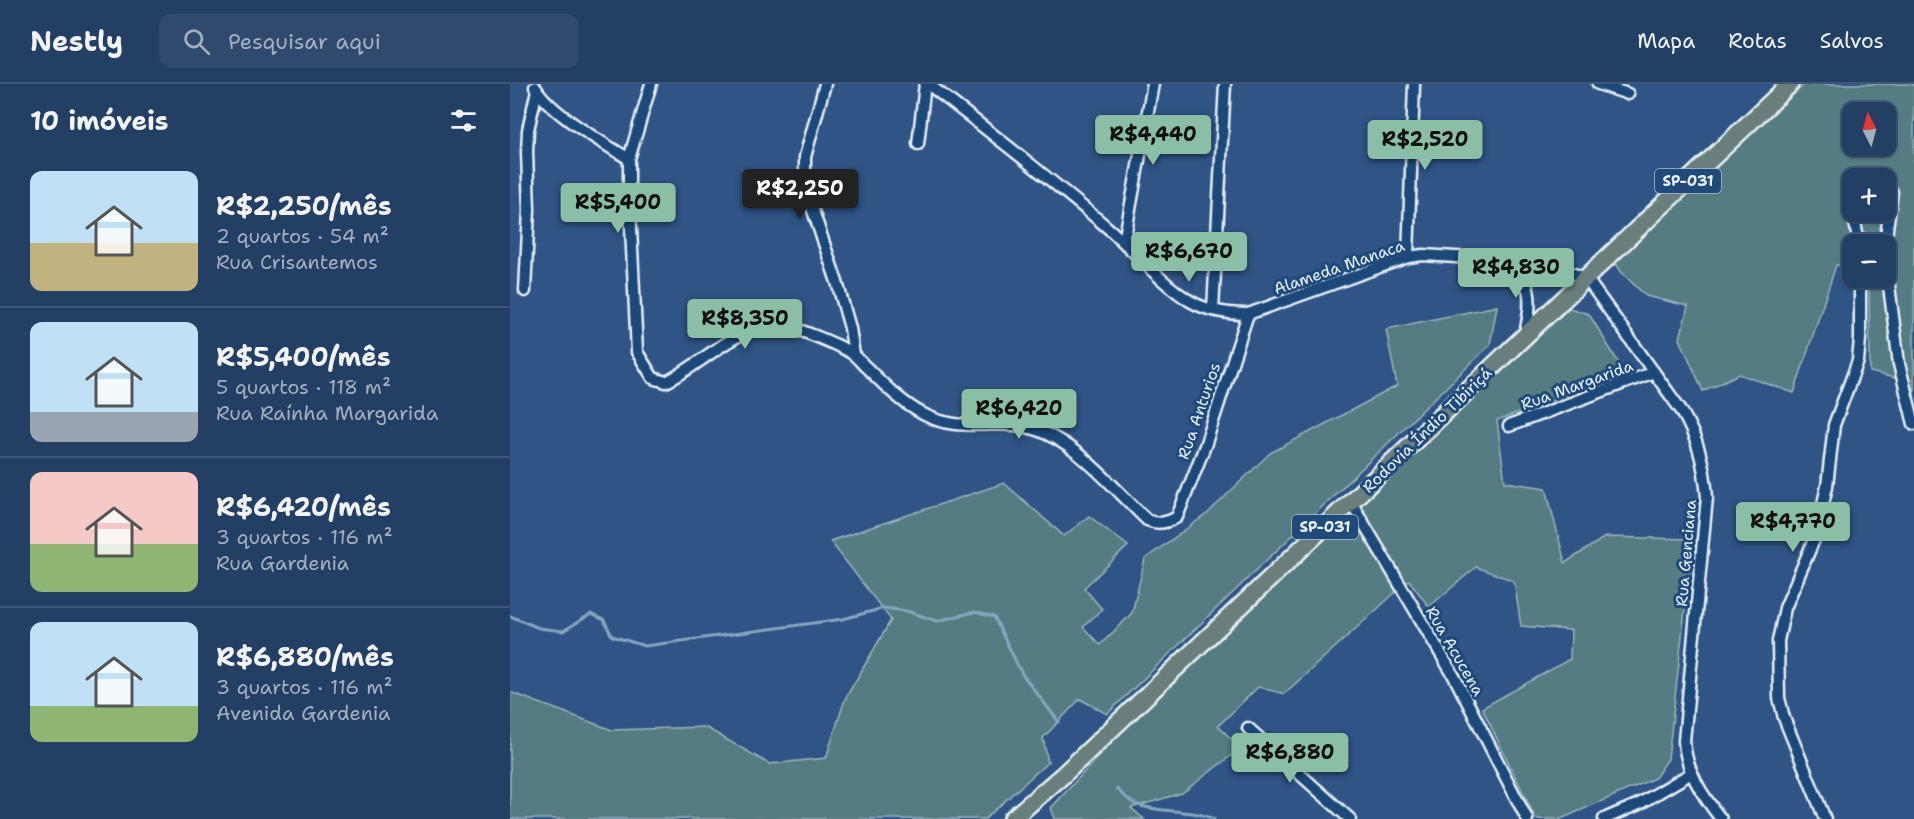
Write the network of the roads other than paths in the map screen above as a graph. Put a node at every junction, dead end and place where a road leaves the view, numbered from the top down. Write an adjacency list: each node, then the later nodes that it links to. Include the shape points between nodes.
1 (651, 84): 12 (street)
2 (825, 84): 23 (street, via 805,157 805,187 837,282)
3 (927, 84): 11 (street); 13 (street, Alameda Manaca)
4 (1153, 84): 13 (street)
5 (1225, 84): 20 (street)
6 (1414, 84): 14 (street)
7 (1598, 84): 10 (street)
8 (1790, 84): 16 (highway, Rodovia Índio Tibiriçá / SP-031)
9 (535, 87): 12 (street, via 558,110); 19 (street, via 526,152 529,210)
10 (1628, 94)
11 (918, 144)
12 (629, 159): 23 (street, via 638,352 653,378 666,382 684,374 706,356 766,326 803,332)
13 (1124, 242): 20 (street, Alameda Manaca, via 1174,289)
14 (1408, 257): 15 (street, Alameda Manaca); 21 (street, Alameda Manaca)
15 (1502, 259): 16 (street, Alameda Manaca, via 1538,262); 22 (street, via 1525,279 1531,307)
16 (1586, 278): 22 (highway, Rodovia Índio Tibiriçá / SP-031); 24 (street, Rua Genciana)
17 (1860, 288): 37 (street, via 1858,361 1834,425 1816,535 1785,608 1778,641 1779,698 1784,718)
18 (1889, 288): 25 (street, via 1899,364)
19 (525, 291)
20 (1213, 310): 21 (street, Alameda Manaca)
21 (1248, 314): 23 (street, Rua Anturios, via 1177,517 1162,523 1147,520 1082,457 1053,436 1019,425 943,423 907,404)
22 (1524, 337): 27 (highway, Rodovia Índio Tibiriçá / SP-031)
23 (854, 355)
24 (1654, 372): 26 (street, Rua Margarida); 29 (street, Rua Genciana, via 1694,431 1707,497 1684,741)
25 (1914, 424)
26 (1509, 426)
27 (1351, 502): 30 (highway, Rodovia Índio Tibiriçá / SP-031); 35 (street, Rua Acucena, via 1455,678)
28 (1248, 728): 34 (street)
29 (1690, 774): 31 (street, Rua Genciana); 36 (street)
30 (1063, 775): 32 (highway, Rodovia Índio Tibiriçá / SP-031); 33 (highway, Rodovia Índio Tibiriçá / SP-031)
31 (1715, 817)
32 (1012, 819)
33 (1029, 819)
34 (1350, 819)
35 (1527, 819)
36 (1604, 819)
37 (1825, 819)

